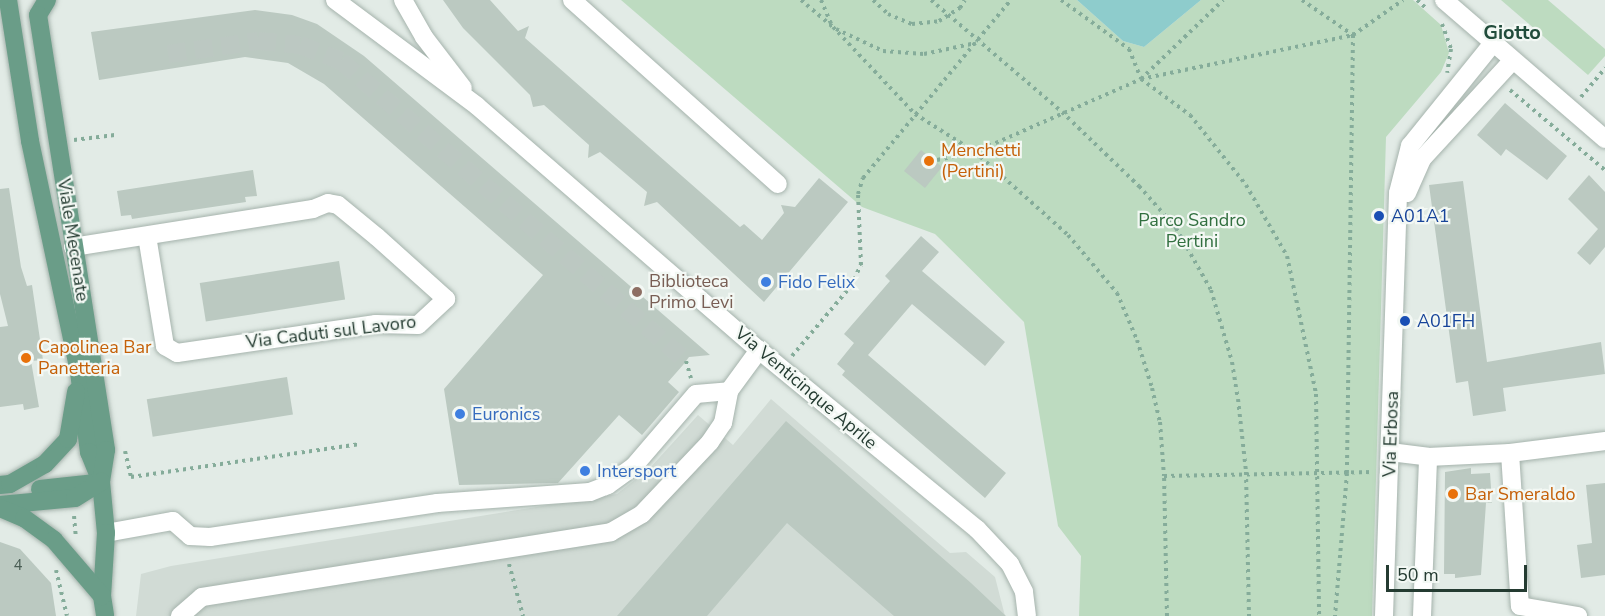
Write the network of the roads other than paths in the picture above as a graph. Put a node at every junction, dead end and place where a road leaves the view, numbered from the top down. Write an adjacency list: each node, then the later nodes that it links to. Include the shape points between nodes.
1 (8, 0): 16 (main road, Viale Mecenate, via 30,141)
2 (47, 0): 13 (main road, Viale Mecenate, via 38,15)
3 (335, 0): 9 (street, Via Venticinque Aprile)
4 (403, 0): 9 (street, Via Venticinque Aprile, via 424,37)
5 (572, 0): 11 (street)
6 (1444, 0): 7 (street)
7 (1493, 43): 8 (street); 14 (street, Via Erbosa, via 1410,146 1398,193)
8 (1513, 60): 10 (street); 14 (street, Via Erbosa, via 1422,159 1407,193)
9 (477, 106): 15 (street, Via Venticinque Aprile)
10 (1605, 139)
11 (778, 184)
12 (147, 236): 12 (street, Via Caduti sul Lavoro, via 314,209 328,203 338,205 446,299 418,325 376,324 177,353 165,346); 13 (street, Via Caduti sul Lavoro)
13 (74, 247): 22 (main road, Viale Mecenate, via 106,450)
14 (1398, 251): 19 (street, Via Erbosa)
15 (759, 350): 17 (street); 30 (street, Via Venticinque Aprile, via 977,529 1010,564 1024,592)
16 (79, 372): 22 (main road, Viale Mecenate, via 89,452); 23 (main road, Viale Mecenate, via 68,439 45,464 10,484)
17 (729, 391): 26 (street, via 696,394 634,466 608,485 590,492 437,503 210,537 190,536 172,521); 29 (street, via 723,423 710,441 630,523 611,532 202,597)
18 (1605, 441): 20 (street)
19 (1390, 452): 21 (street); 31 (street, Via Erbosa)
20 (1510, 453): 21 (street); 33 (street, via 1520,606)
21 (1428, 457): 32 (street)
22 (101, 482): 24 (main road); 25 (main road, via 75,498); 26 (main road, Viale Mecenate)
23 (0, 485)
24 (0, 494)
25 (0, 506): 27 (main road, via 54,540)
26 (106, 533): 27 (main road, Viale Mecenate)
27 (102, 596): 28 (main road, Viale Mecenate)
28 (105, 616)
29 (180, 616)
30 (1027, 616)
31 (1384, 616)
32 (1422, 616)
33 (1578, 616)

